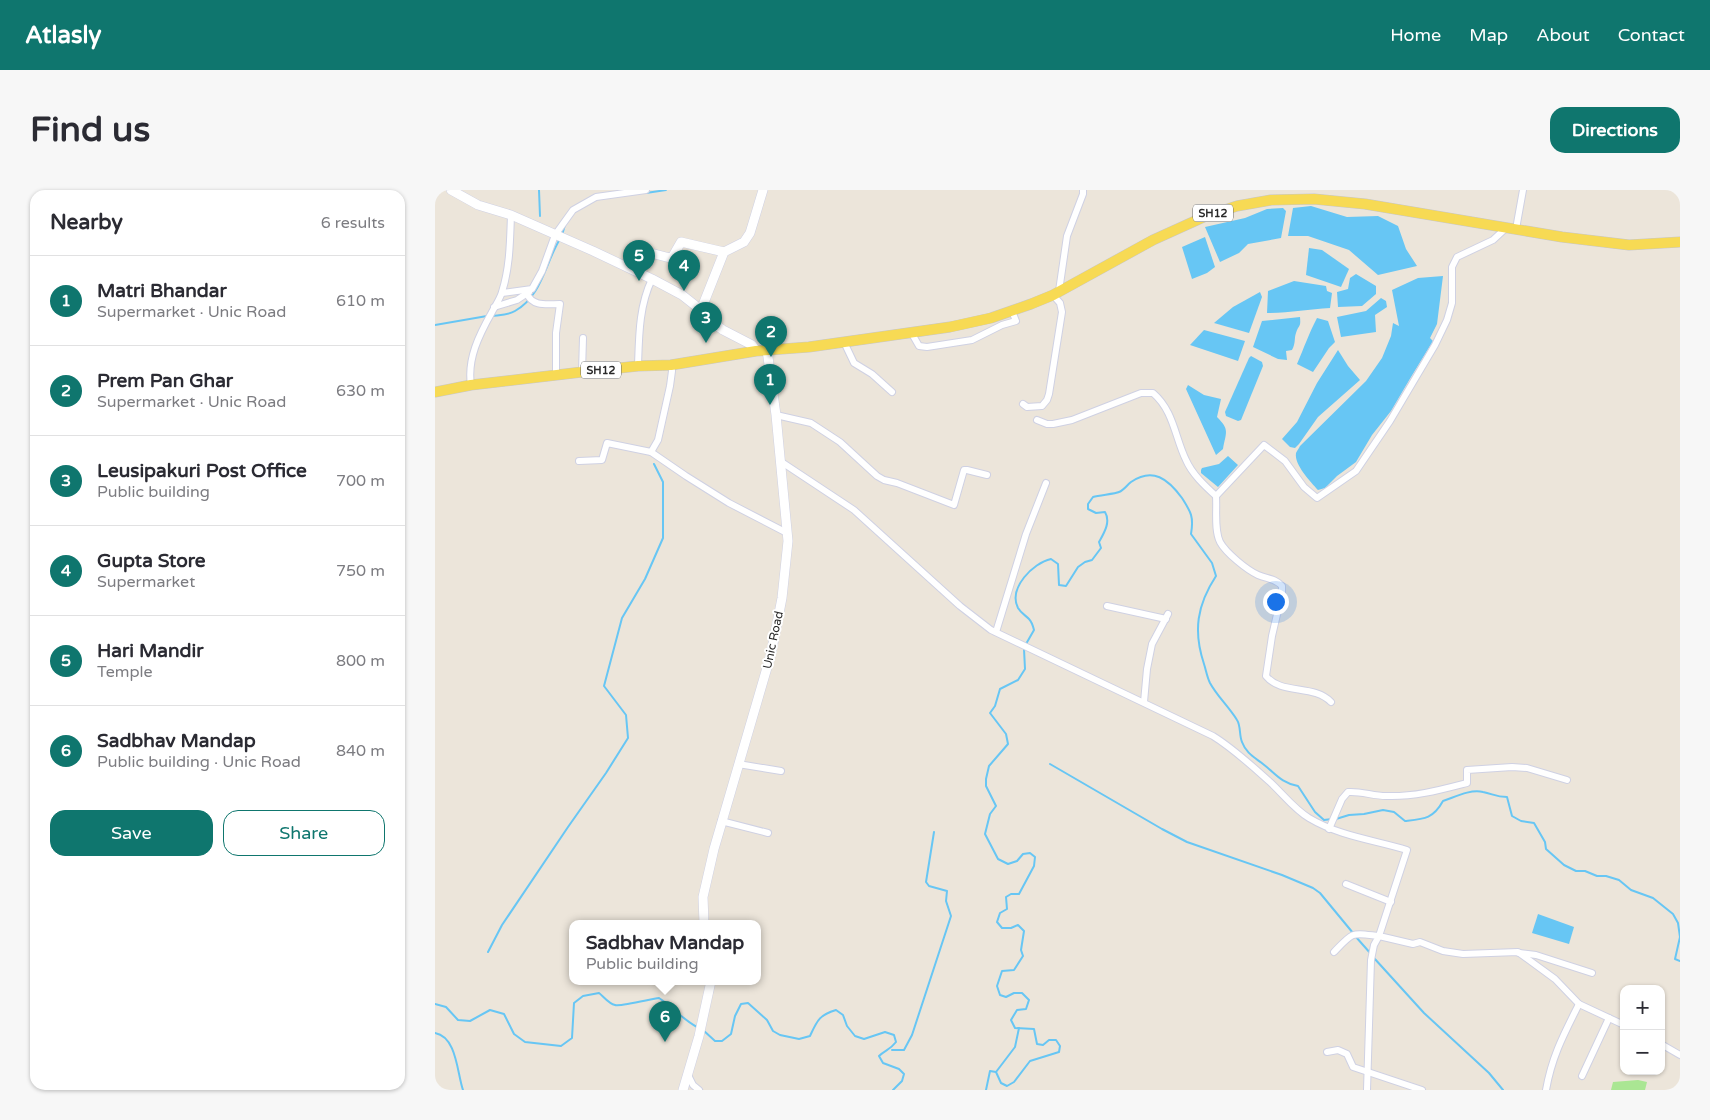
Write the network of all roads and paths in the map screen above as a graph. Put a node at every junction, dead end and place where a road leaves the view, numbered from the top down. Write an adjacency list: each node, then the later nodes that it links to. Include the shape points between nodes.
1 (451, 190): 8 (main road, via 477,205)
2 (646, 190): 6 (street)
3 (763, 190): 12 (main road, via 751,233 744,242)
4 (1083, 190): 16 (street, via 1067,236)
5 (1523, 190): 9 (street)
6 (595, 194): 10 (street, via 573,210)
7 (1287, 194): 9 (main road, SH12); 16 (main road, SH12, via 1206,216 1153,240)
8 (511, 215): 10 (main road); 15 (street, via 510,254)
9 (1511, 228): 11 (main road, SH12, via 1629,245); 41 (street, via 1457,257 1452,267 1452,303 1447,320 1390,421 1356,471 1317,498 1304,487 1285,461 1265,445)
10 (559, 237): 13 (main road); 17 (street)
11 (1680, 242)
12 (724, 252): 13 (main road, via 681,242 670,258 647,252); 19 (main road)
13 (638, 272): 14 (main road)
14 (652, 279): 19 (main road); 27 (street, via 642,309)
15 (502, 293): 17 (street); 18 (street)
16 (1056, 293): 20 (main road, SH12); 33 (street, via 1062,312 1049,394 1042,406 1027,407)
17 (530, 296): 18 (street); 29 (street, via 537,304 560,304)
18 (493, 310): 30 (street, via 474,350)
19 (701, 310): 25 (main road, via 706,318 752,345)
20 (1013, 311): 21 (main road, SH12, via 950,327); 21 (street, via 1016,321 972,340 919,346)
21 (911, 332): 23 (main road, SH12)
22 (583, 338): 28 (street)
23 (844, 342): 24 (main road, SH12); 32 (street, via 854,363)
24 (767, 350): 25 (main road, SH12); 34 (main road, Unic Road)
25 (756, 351): 26 (main road, SH12)
26 (671, 365): 27 (main road, SH12); 36 (street, via 670,386 658,440)
27 (637, 366): 28 (main road, SH12)
28 (582, 372): 29 (main road, SH12)
29 (556, 375): 30 (main road, SH12)
30 (471, 385): 31 (main road, SH12)
31 (435, 392)
32 (892, 392)
33 (1023, 404)
34 (776, 415): 38 (main road, Unic Road); 39 (street, via 811,423 840,442 884,480 954,505 964,470)
35 (1037, 420): 41 (street, via 1047,424 1066,422 1141,393 1153,394 1172,421 1191,470)
36 (651, 452): 37 (street, via 607,443 602,460); 42 (street, via 729,503)
37 (579, 461)
38 (780, 461): 42 (main road, Unic Road); 44 (street, via 854,510 960,606)
39 (987, 475)
40 (1046, 483): 44 (street, via 1026,534)
41 (1216, 496): 46 (street, via 1220,542 1245,569 1277,580 1282,586 1266,676 1272,683 1318,694)
42 (787, 533): 47 (main road, Unic Road, via 782,598 771,654)
43 (1107, 606): 45 (street, via 1167,616 1152,644)
44 (996, 632): 45 (street)
45 (1144, 702): 51 (street, via 1227,744 1308,818)
46 (1331, 702)
47 (738, 764): 48 (street); 50 (main road, Unic Road)
48 (781, 771)
49 (1567, 780): 51 (street, via 1512,767 1467,770 1467,783 1424,794 1384,796 1348,792)
50 (721, 821): 52 (street); 55 (main road, Unic Road, via 703,897)
51 (1331, 827): 54 (street, via 1407,850)
52 (768, 833)
53 (1346, 884): 54 (street)
54 (1391, 902): 56 (street)
55 (704, 920)
56 (1379, 936): 57 (street, via 1351,935); 58 (street, via 1413,944 1420,942 1463,954); 67 (street, via 1372,956)
57 (1334, 952)
58 (1518, 952): 59 (street); 61 (street, via 1555,978)
59 (1592, 973)
60 (710, 985): 68 (main road)
61 (1579, 1004): 62 (street); 74 (street, via 1559,1044)
62 (1609, 1018): 63 (street); 69 (street)
63 (1620, 1023)
64 (1665, 1047): 66 (street)
65 (1327, 1052): 67 (street, via 1338,1050 1347,1054 1353,1067)
66 (1680, 1056)
67 (1367, 1072): 72 (street); 73 (street)
68 (688, 1076): 70 (main road); 71 (street)
69 (1582, 1076)
70 (683, 1090)
71 (699, 1090)
72 (1367, 1090)
73 (1422, 1090)
74 (1546, 1090)

